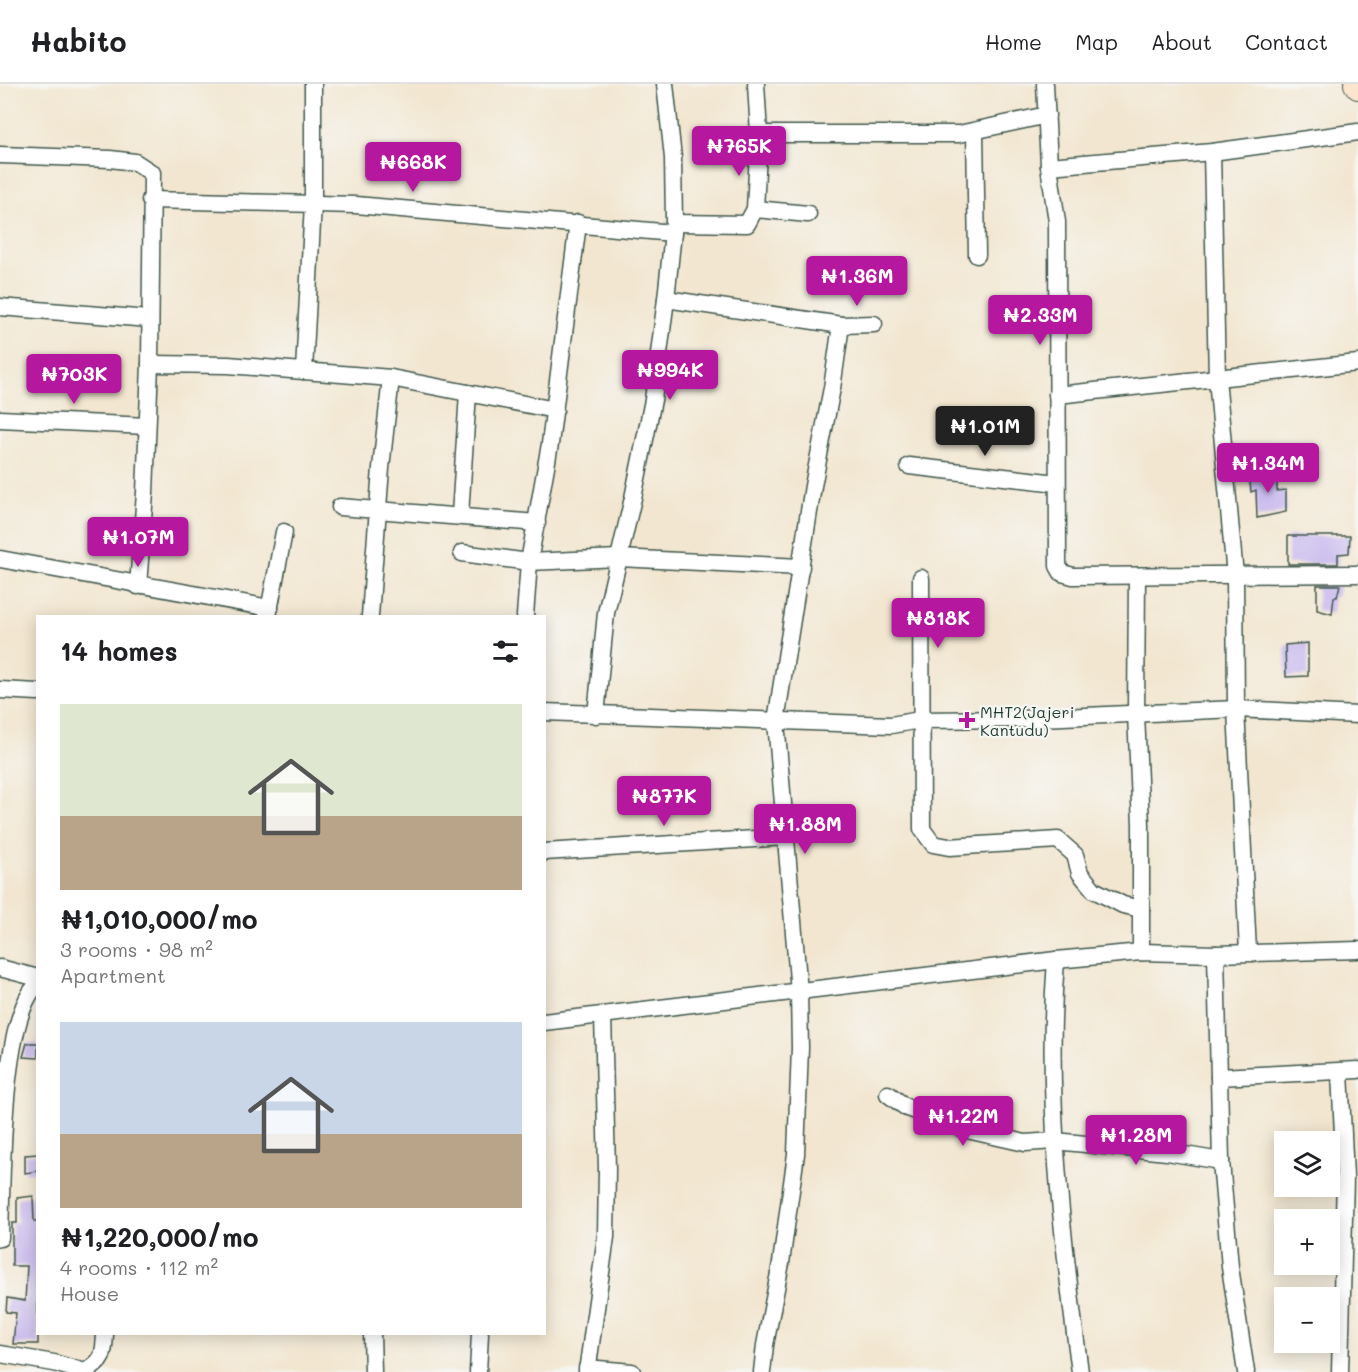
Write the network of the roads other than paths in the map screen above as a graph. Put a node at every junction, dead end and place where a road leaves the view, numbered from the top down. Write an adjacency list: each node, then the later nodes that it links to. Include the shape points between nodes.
1 (313, 84): 13 (street)
2 (665, 84): 17 (street, via 673,158)
3 (756, 84): 8 (street)
4 (1045, 84): 5 (street)
5 (1047, 115): 6 (street); 11 (street)
6 (975, 132): 8 (street); 18 (street)
7 (1358, 132): 9 (street)
8 (759, 134): 14 (street)
9 (1212, 152): 11 (street); 28 (street)
10 (0, 155): 12 (street, via 135,162 152,173)
11 (1049, 166): 30 (street, via 1057,222)
12 (150, 200): 13 (street); 21 (street)
13 (312, 204): 16 (street); 26 (street)
14 (755, 210): 15 (street); 17 (street, via 747,224)
15 (808, 214)
16 (578, 223): 17 (street); 31 (street)
17 (674, 228): 19 (street)
18 (977, 255)
19 (666, 299): 23 (street); 42 (street, via 653,400)
20 (0, 307): 21 (street)
21 (149, 319): 25 (street)
22 (874, 324): 23 (street)
23 (841, 325): 45 (street)
24 (1358, 363): 28 (street)
25 (150, 364): 26 (street); 33 (street)
26 (304, 371): 27 (street)
27 (391, 378): 29 (street); 37 (street)
28 (1217, 378): 30 (street); 48 (street)
29 (468, 393): 31 (street); 38 (street)
30 (1057, 395): 35 (street)
31 (555, 410): 39 (street)
32 (0, 418): 33 (street)
33 (147, 426): 50 (street)
34 (909, 466): 35 (street)
35 (1057, 483): 47 (street, via 1058,566 1062,573)
36 (340, 507): 37 (street)
37 (379, 509): 38 (street); 52 (street)
38 (460, 515): 39 (street)
39 (537, 523): 44 (street)
40 (284, 532): 51 (street)
41 (462, 553): 44 (street)
42 (619, 558): 44 (street); 45 (street); 59 (street, via 606,613)
43 (0, 559): 50 (street)
44 (529, 562): 53 (street)
45 (801, 567): 62 (street)
46 (1358, 574): 48 (street)
47 (1137, 576): 48 (street); 58 (street)
48 (1235, 576): 56 (street)
49 (921, 578): 61 (street)
50 (138, 586): 51 (street)
51 (269, 612)
52 (370, 615)
53 (525, 615)
54 (0, 690): 55 (street)
55 (36, 692)
56 (1236, 709): 58 (street); 60 (street); 68 (street)
57 (546, 712): 59 (street)
58 (1136, 714): 61 (street); 65 (street)
59 (596, 715): 62 (street)
60 (1358, 715)
61 (920, 720): 62 (street, via 891,725); 65 (street, via 922,829 933,844 949,847 1058,840 1075,855 1080,873 1094,890 1123,905)
62 (776, 721): 63 (street)
63 (786, 837): 64 (street); 74 (street)
64 (546, 852)
65 (1141, 909): 67 (street)
66 (1358, 950): 68 (street)
67 (1141, 952): 69 (street); 70 (street)
68 (1248, 952): 69 (street)
69 (1216, 954): 79 (street)
70 (1056, 960): 74 (street); 81 (street, via 1051,1016)
71 (0, 968): 72 (street)
72 (36, 977)
73 (36, 986): 84 (street, via 20,1013 10,1056)
74 (799, 992): 75 (street); 93 (street, via 796,1154)
75 (603, 1016): 76 (street); 89 (street, via 606,1237)
76 (546, 1022)
77 (1358, 1070): 78 (street)
78 (1340, 1072): 79 (street); 83 (street)
79 (1219, 1077): 82 (street)
80 (888, 1094): 81 (street, via 907,1108 967,1131 1025,1143)
81 (1055, 1141): 82 (street); 94 (street)
82 (1221, 1161): 95 (street, via 1230,1268)
83 (1351, 1176): 96 (street)
84 (0, 1238)
85 (105, 1335): 88 (street, via 105,1352 98,1365 86,1372)
86 (372, 1335): 90 (street)
87 (480, 1335): 91 (street)
88 (0, 1354)
89 (587, 1370): 92 (street)
90 (373, 1372)
91 (478, 1372)
92 (632, 1372)
93 (762, 1372)
94 (1080, 1372)
95 (1246, 1372)
96 (1340, 1372)

